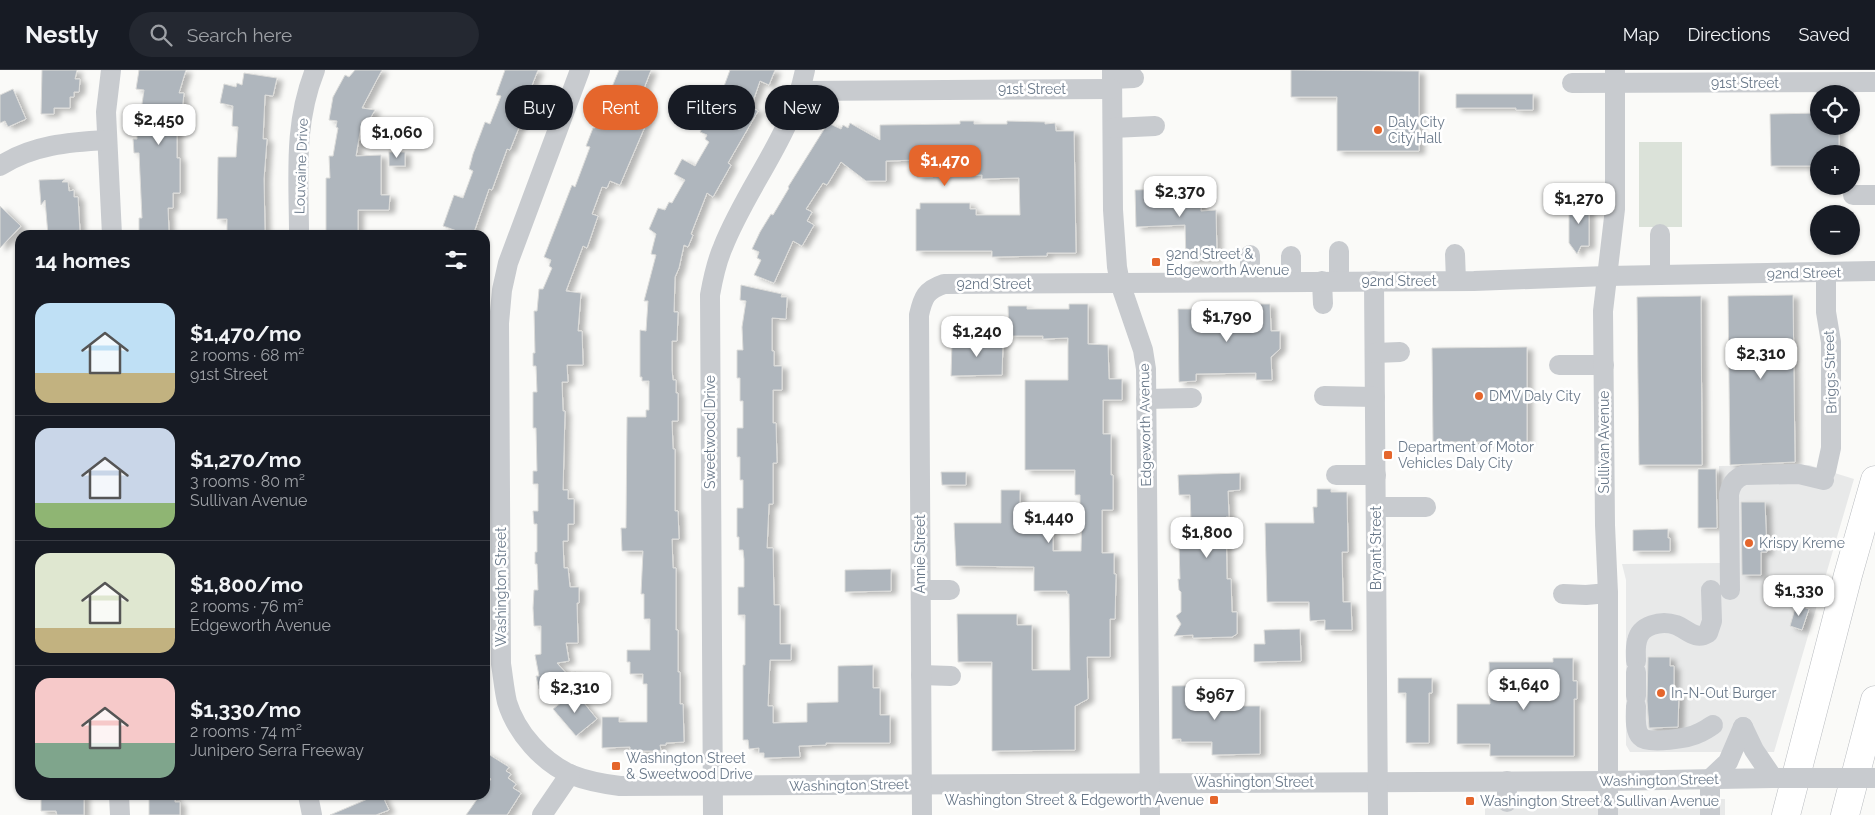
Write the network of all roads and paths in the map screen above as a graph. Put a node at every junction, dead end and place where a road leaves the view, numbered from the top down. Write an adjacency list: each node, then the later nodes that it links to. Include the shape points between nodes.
1 (111, 70): 15 (street)
2 (315, 70): 20 (street, Louvaine Drive, via 301,119)
3 (580, 70): 60 (street, Washington Street, via 508,262 499,323 501,654 504,684 508,703 524,735 538,751)
4 (805, 70): 10 (street, Sweetwood Drive)
5 (1615, 77): 8 (street, 91st Street); 9 (street, 91st Street); 29 (street, Sullivan Avenue, via 1615,209)
6 (1134, 78): 7 (street, 91st Street)
7 (1112, 79): 11 (street, 91st Street); 13 (street, Edgeworth Avenue)
8 (1875, 82)
9 (1572, 84)
10 (802, 85)
11 (839, 90)
12 (1155, 126): 13 (street)
13 (1113, 128): 35 (street, Edgeworth Avenue, via 1113,210)
14 (785, 130): 69 (street, Sweetwood Drive, via 723,246 710,295)
15 (106, 140): 16 (street, via 48,146); 19 (street)
16 (0, 166)
17 (1860, 195): 18 (street)
18 (1875, 195)
19 (112, 230)
20 (299, 230)
21 (1660, 234): 28 (street)
22 (1339, 251): 31 (street)
23 (1455, 254): 33 (street)
24 (1250, 255): 34 (street)
25 (1291, 256): 30 (street)
26 (1875, 271): 27 (street, 92nd Street)
27 (1826, 272): 28 (street, 92nd Street); 59 (street, Briggs Street, via 1826,312 1831,342 1831,448 1825,475 1737,478 1729,494 1720,590 1708,633 1692,635 1669,624 1651,626 1641,632 1637,640 1637,730 1641,738 1667,740 1693,736)
28 (1660, 275): 29 (street, 92nd Street)
29 (1607, 276): 33 (street, 92nd Street); 41 (street, Sullivan Avenue, via 1603,310)
30 (1291, 281): 31 (street, 92nd Street); 34 (street, 92nd Street)
31 (1331, 281): 32 (street, 92nd Street); 37 (street)
32 (1374, 281): 33 (street, 92nd Street); 39 (street, Bryant Street)
33 (1456, 281)
34 (1250, 282): 35 (street, 92nd Street)
35 (1120, 283): 36 (street, 92nd Street, via 944,284); 45 (street, Edgeworth Avenue, via 1143,350)
36 (926, 294): 51 (street, Annie Street, via 919,315)
37 (1323, 304)
38 (1400, 352): 39 (street)
39 (1375, 353): 43 (street, Bryant Street)
40 (1559, 365): 41 (street)
41 (1604, 365): 53 (street, Sullivan Avenue)
42 (1324, 396): 43 (street)
43 (1375, 397): 46 (street, Bryant Street)
44 (1192, 398): 45 (street)
45 (1146, 399): 67 (street, Edgeworth Avenue, via 1157,658)
46 (1376, 475): 47 (street); 49 (street, Bryant Street)
47 (1336, 476)
48 (1875, 480): 55 (highway)
49 (1376, 507): 50 (street); 64 (street, Bryant Street)
50 (1426, 507)
51 (920, 590): 52 (street); 56 (street, Annie Street)
52 (950, 590)
53 (1608, 593): 54 (street); 66 (street, Sullivan Avenue)
54 (1563, 594)
55 (1826, 660): 82 (highway); 83 (highway)
56 (921, 674): 57 (street); 68 (street, Annie Street)
57 (950, 676)
58 (1875, 700): 84 (highway)
59 (1713, 725)
60 (570, 774): 69 (street, Washington Street, via 620,786); 75 (street)
61 (1773, 778): 62 (street, Washington Street, bridge); 63 (street, Washington Street); 63 (street, via 1743,727 1728,762)
62 (1875, 778)
63 (1710, 779): 66 (street, Washington Street); 81 (street)
64 (1378, 781): 65 (street, Washington Street); 67 (street, Washington Street); 79 (street, Bryant Street)
65 (1507, 781): 66 (street, Washington Street); 72 (street)
66 (1608, 781): 80 (street, Sullivan Avenue)
67 (1150, 782): 68 (street, Washington Street); 78 (street, Edgeworth Avenue)
68 (922, 784): 69 (street, Washington Street); 77 (street, Annie Street)
69 (713, 786): 76 (street, Sweetwood Drive)
70 (119, 800): 73 (street)
71 (309, 800): 74 (street)
72 (1508, 802)
73 (120, 815)
74 (312, 815)
75 (542, 815)
76 (713, 815)
77 (922, 815)
78 (1150, 815)
79 (1378, 815)
80 (1608, 815)
81 (1710, 815)
82 (1776, 815)
83 (1786, 815)
84 (1845, 815)

